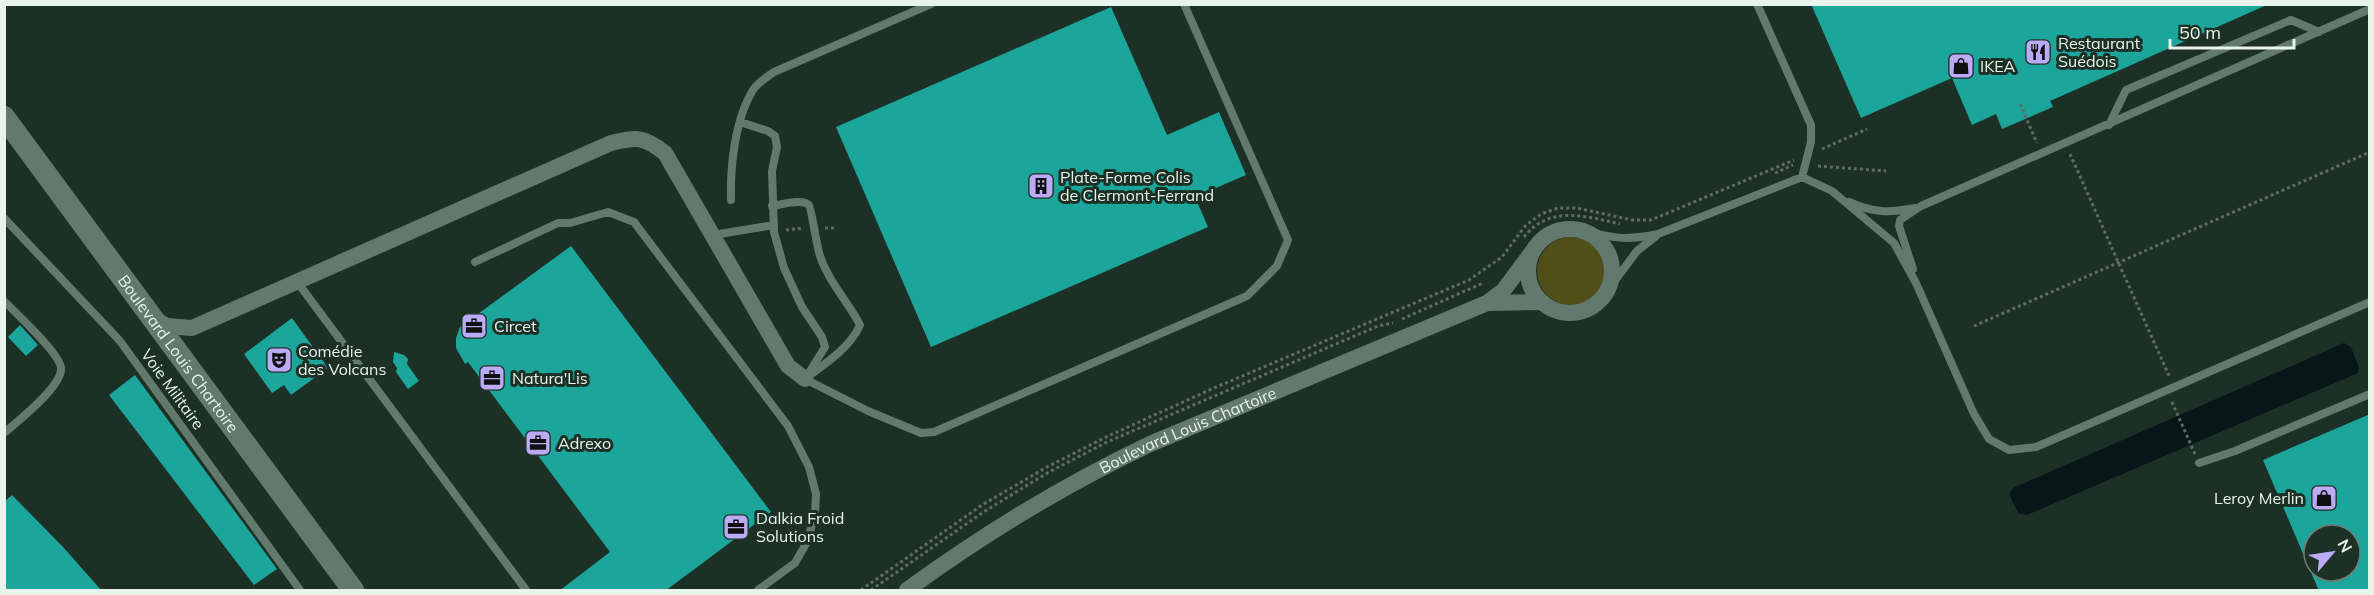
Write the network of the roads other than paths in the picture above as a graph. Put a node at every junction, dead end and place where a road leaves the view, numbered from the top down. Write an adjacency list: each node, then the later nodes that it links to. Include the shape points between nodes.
1 (931, 4): 7 (lane, via 774,72 754,88)
2 (1184, 4): 31 (lane, via 1288,240 1277,266 1247,296 934,432 921,433)
3 (1757, 4): 9 (lane, via 1811,125)
4 (2370, 9): 5 (lane)
5 (2319, 32): 8 (lane); 8 (lane, via 2290,20 2126,90)
6 (4, 117): 28 (main road, Boulevard Louis Chartoire)
7 (740, 122): 11 (lane, via 730,172); 12 (lane, via 775,136)
8 (2109, 125): 13 (lane)
9 (1802, 177): 10 (lane); 17 (lane)
10 (1841, 198): 13 (lane, via 1873,212); 22 (lane, via 1894,243)
11 (731, 200)
12 (772, 206): 15 (lane); 31 (lane, via 804,202 812,210 820,257 838,294 860,325 831,360)
13 (1921, 206): 22 (lane, via 1900,220 1899,225)
14 (4, 218): 35 (lane, Voie Militaire, via 120,342)
15 (774, 225): 18 (lane); 31 (lane, via 784,268 825,347)
16 (1582, 230): 17 (lane, via 1633,240); 19 (street, via 1553,232); 23 (street, via 1602,244 1608,255 1611,273)
17 (1658, 234): 23 (lane, via 1637,251)
18 (713, 235): 21 (street, via 665,153 653,143 635,138 611,143); 31 (street, via 788,366)
19 (1532, 252): 25 (street, via 1528,278); 27 (street, via 1503,291)
20 (475, 262): 38 (lane, via 558,223 608,212 634,222 788,426 809,466 816,494 807,542 795,563)
21 (298, 283): 29 (street); 37 (lane)
22 (1916, 283): 26 (lane, via 1974,414 1989,439 2009,450 2036,447)
23 (1607, 291): 25 (street, via 1590,308 1578,312 1566,313)
24 (4, 301): 33 (lane, via 53,352 61,366 54,386)
25 (1542, 302): 27 (street)
26 (2370, 302)
27 (1487, 303): 39 (street, Boulevard Louis Chartoire, via 1104,466 985,534)
28 (153, 318): 29 (street, via 167,326); 30 (main road, Boulevard Louis Chartoire)
29 (192, 328): 30 (street, via 188,343)
30 (190, 368): 36 (main road, Boulevard Louis Chartoire)
31 (805, 379)
32 (2370, 394): 34 (lane)
33 (4, 433)
34 (2199, 463)
35 (300, 591)
36 (353, 591)
37 (526, 591)
38 (758, 591)
39 (906, 591)

